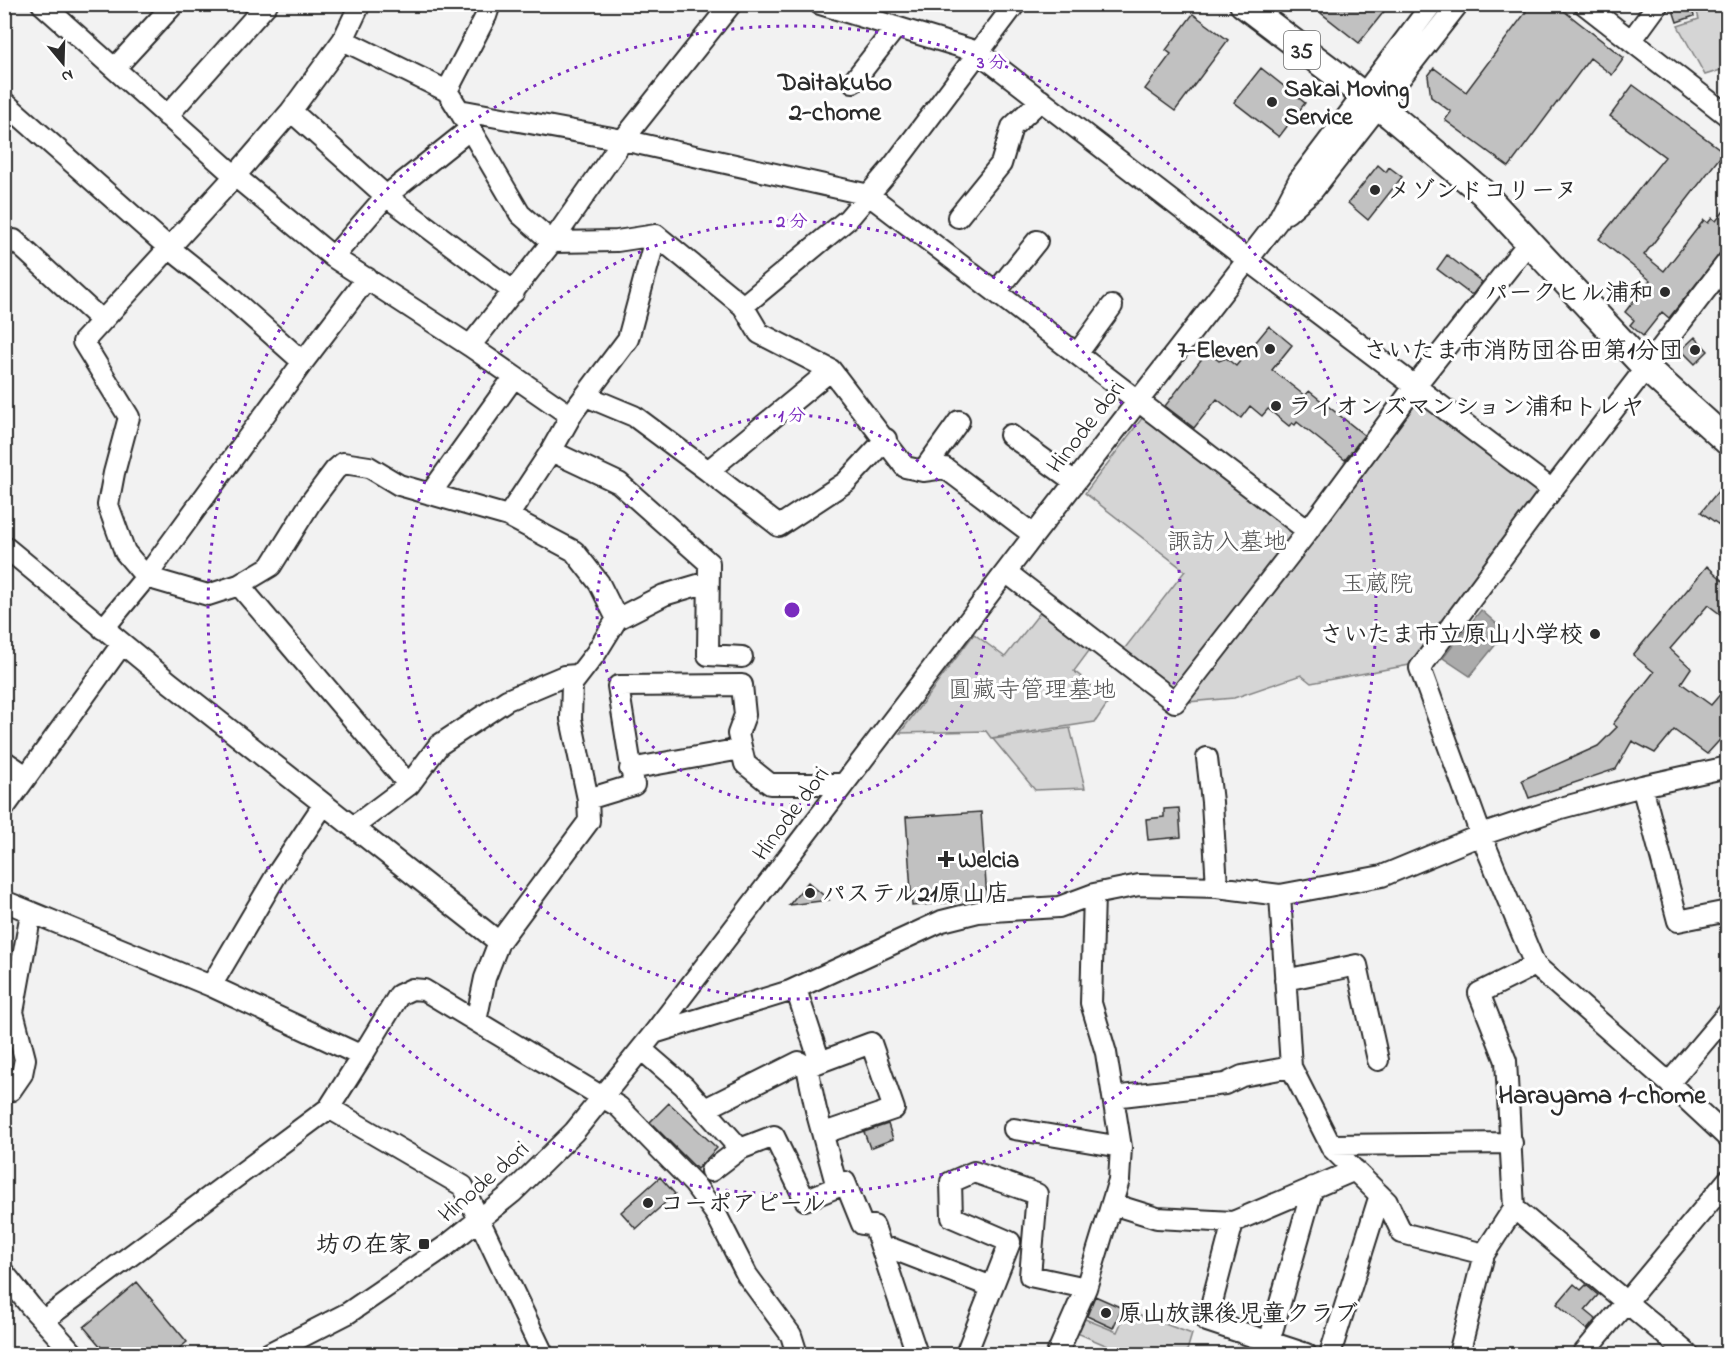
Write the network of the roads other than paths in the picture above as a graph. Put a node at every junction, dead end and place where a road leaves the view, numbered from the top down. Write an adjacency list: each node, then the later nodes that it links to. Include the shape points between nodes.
1 (42, 4): 18 (street)
2 (174, 4): 18 (street)
3 (267, 4): 26 (street)
4 (360, 4): 15 (street)
5 (490, 4): 20 (street)
6 (731, 4): 29 (street)
7 (820, 4): 14 (street)
8 (1016, 4): 17 (street)
9 (1431, 4): 22 (street, Hinode dori)
10 (1458, 4): 22 (street, Hinode dori)
11 (1584, 4): 16 (street)
12 (1658, 4): 16 (street)
13 (1254, 8): 22 (main road, 35)
14 (896, 27): 17 (street); 19 (street)
15 (343, 40): 20 (street); 25 (street)
16 (1631, 41): 27 (street)
17 (978, 52): 21 (street); 31 (street)
18 (115, 68): 26 (street)
19 (853, 82)
20 (447, 91): 24 (street)
21 (1041, 100): 33 (street, via 1012,127 1001,164); 41 (street)
22 (1370, 101): 38 (main road, 35, via 1482,192); 41 (street, Hinode dori, via 1313,190 1277,222)
23 (4, 102): 39 (street)
24 (459, 110): 28 (street); 29 (street)
25 (291, 111): 30 (street); 32 (street)
26 (167, 116): 30 (street)
27 (1728, 116)
28 (470, 129): 32 (street); 37 (street, via 520,214)
29 (624, 140): 31 (street); 37 (street)
30 (235, 176): 39 (street); 40 (street)
31 (869, 195): 45 (street); 46 (street, via 848,219)
32 (386, 196): 40 (street); 44 (street)
33 (958, 217)
34 (656, 235): 37 (street, via 617,241); 46 (street); 56 (street, via 628,339)
35 (8, 240): 48 (street)
36 (1037, 241): 45 (street)
37 (552, 242): 44 (street)
38 (1529, 242): 52 (main road, 35); 55 (street)
39 (168, 247): 48 (street); 51 (street)
40 (333, 257): 43 (street)
41 (1248, 260): 55 (street); 57 (street, Hinode dori)
42 (1728, 261): 52 (street)
43 (367, 278): 49 (street); 51 (street)
44 (514, 292): 49 (street)
45 (996, 292): 50 (street)
46 (743, 306): 53 (street, via 759,333)
47 (1112, 306): 50 (street)
48 (102, 321): 74 (street, via 83,342 129,417 108,506 125,552)
49 (470, 346): 54 (street)
50 (1077, 354): 57 (street)
51 (303, 362): 74 (street)
52 (1646, 368): 62 (main road, 35); 67 (street)
53 (831, 370): 61 (street); 64 (street)
54 (514, 378): 58 (street); 68 (street)
55 (1415, 386): 67 (street); 70 (street)
56 (586, 396): 58 (street); 64 (street, via 634,416)
57 (1138, 400): 66 (street, Hinode dori); 70 (street)
58 (571, 416): 63 (street)
59 (960, 421): 65 (street)
60 (1010, 435): 66 (street)
61 (886, 439): 64 (street, via 846,482 779,526); 65 (street, via 905,467)
62 (1728, 442)
63 (551, 451): 69 (street); 75 (street, via 619,483 708,563)
64 (708, 471)
65 (923, 471): 71 (street, via 945,468)
66 (1075, 482): 71 (street, Hinode dori)
67 (1552, 490): 95 (street, via 1420,668)
68 (430, 494): 69 (street); 76 (street, via 399,485 369,467 343,463 311,502 272,566)
69 (508, 516): 77 (street, via 574,551 599,583)
70 (1308, 531): 73 (street, via 1175,702)
71 (1034, 535): 73 (street, Hinode dori)
72 (4, 546): 78 (street)
73 (1006, 572): 88 (street, Hinode dori)
74 (146, 577): 76 (street, via 208,596); 78 (street)
75 (708, 582): 77 (street, via 664,595); 80 (street, via 708,655)
76 (239, 585): 89 (street)
77 (616, 620): 81 (street)
78 (103, 628): 79 (street)
79 (122, 644): 87 (street); 92 (street)
80 (742, 657)
81 (577, 675): 89 (street, via 564,676 507,700 439,745); 91 (street, via 572,684 571,719)
82 (741, 749): 86 (street); 86 (street, via 738,734 745,715 742,686 618,686); 88 (street, via 745,764 770,784)
83 (1207, 758): 96 (street)
84 (4, 761): 87 (street)
85 (1728, 768): 90 (street)
86 (630, 769): 91 (street, via 634,785)
87 (26, 776): 93 (street)
88 (844, 784): 109 (street, Hinode dori)
89 (409, 785): 94 (street)
90 (1642, 786): 95 (street); 100 (street, via 1678,921)
91 (588, 799): 102 (street, via 589,821)
92 (324, 804): 94 (street); 105 (street, via 277,874)
93 (4, 808)
94 (353, 827): 102 (street)
95 (1481, 835): 98 (street, via 1382,876); 103 (street)
96 (1218, 887): 97 (street, via 1139,885); 98 (street)
97 (1094, 894): 106 (street, via 1059,907 978,912 942,921); 118 (street, via 1091,1003 1106,1053)
98 (1280, 895): 104 (street)
99 (4, 901): 101 (street)
100 (1728, 910)
101 (31, 913): 105 (street); 116 (street, via 13,1012 25,1059 22,1074)
102 (499, 942): 108 (street, via 485,978)
103 (1535, 965): 115 (street); 124 (street, via 1479,993 1506,1061)
104 (1285, 980): 112 (street, via 1357,965); 114 (street)
105 (211, 986): 111 (street)
106 (796, 988): 109 (street); 113 (street)
107 (1728, 1013): 115 (street)
108 (476, 1021): 111 (street, via 424,990 412,989 399,995); 117 (street)
109 (654, 1033): 110 (street, Hinode dori)
110 (641, 1049): 117 (street, Hinode dori); 120 (street)
111 (362, 1056): 119 (street)
112 (1378, 1060)
113 (814, 1064): 120 (street, via 799,1062); 122 (street, via 816,1110); 122 (street, via 872,1043 894,1109)
114 (1291, 1067): 118 (street, via 1242,1076 1225,1084); 125 (street)
115 (1669, 1083): 123 (street)
116 (6, 1090)
117 (604, 1097): 136 (street, Hinode dori, via 544,1163); 149 (street, via 619,1107 716,1214 747,1275 791,1335)
118 (1113, 1097): 126 (street)
119 (329, 1108): 136 (street, via 463,1185); 144 (street)
120 (705, 1109): 127 (street)
121 (1014, 1129): 126 (street)
122 (824, 1133): 131 (street)
123 (1728, 1138)
124 (1512, 1143): 125 (street); 135 (street)
125 (1331, 1145): 128 (street)
126 (1121, 1147): 134 (street, via 1119,1180)
127 (740, 1149): 129 (street); 131 (street, via 774,1136 805,1200)
128 (1355, 1170): 132 (street); 133 (street)
129 (711, 1171)
130 (1728, 1180): 143 (street)
131 (837, 1184): 138 (street, via 845,1182 862,1224 874,1226)
132 (1313, 1187): 137 (street); 145 (street)
133 (1380, 1195): 139 (street, via 1388,1202 1402,1233); 154 (street)
134 (1112, 1204): 137 (street, via 1157,1218); 142 (street)
135 (1514, 1208): 139 (street); 143 (street)
136 (480, 1219): 147 (street, Hinode dori, via 355,1308); 148 (street)
137 (1233, 1222): 145 (street, via 1207,1322)
138 (883, 1252): 141 (street, via 893,1249); 150 (street)
139 (1484, 1254): 155 (street)
140 (4, 1273): 144 (street)
141 (992, 1287): 142 (street, via 1010,1242 952,1217 951,1182 974,1172 1037,1194 1030,1276); 151 (street)
142 (1086, 1288): 152 (street)
143 (1625, 1302): 156 (street); 157 (street)
144 (44, 1320): 146 (street)
145 (1269, 1342): 153 (street)
146 (74, 1354)
147 (268, 1354)
148 (543, 1354)
149 (797, 1354)
150 (917, 1354)
151 (966, 1354)
152 (1057, 1354)
153 (1306, 1354)
154 (1330, 1354)
155 (1459, 1354)
156 (1583, 1354)
157 (1688, 1354)

